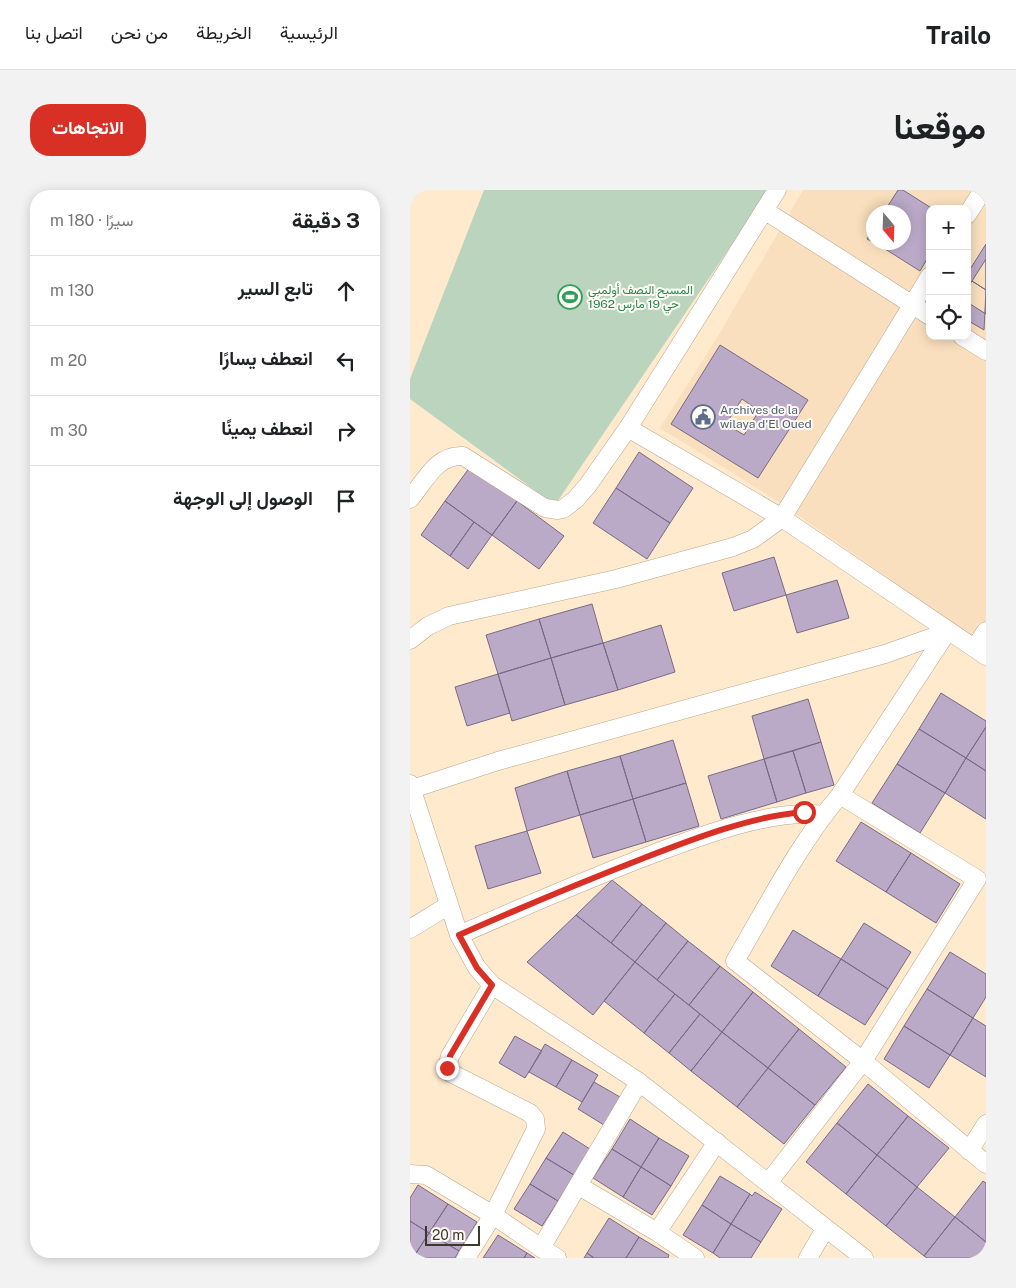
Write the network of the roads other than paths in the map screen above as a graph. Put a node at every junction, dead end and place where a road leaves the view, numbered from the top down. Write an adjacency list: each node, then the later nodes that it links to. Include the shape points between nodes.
1 (777, 190): 4 (street)
2 (983, 190): 3 (street)
3 (971, 209)
4 (764, 210): 6 (street); 10 (street)
5 (926, 282): 6 (street)
6 (912, 305): 7 (street); 12 (street)
7 (926, 314)
8 (968, 340): 9 (street)
9 (986, 351)
10 (628, 428): 11 (street, via 588,485 570,505 558,510 545,508 463,456 454,455 439,462); 12 (street)
11 (410, 499)
12 (782, 518): 14 (street); 15 (street, via 753,539 733,547 616,579 450,616 428,626)
13 (986, 631): 16 (street)
14 (947, 632): 16 (street); 17 (street, via 885,654); 18 (street)
15 (410, 640)
16 (980, 652)
17 (411, 786): 21 (street)
18 (840, 795): 19 (street); 20 (street)
19 (824, 815): 23 (street, via 791,813 678,845 544,896); 25 (street, via 786,872 735,962)
20 (983, 876): 25 (street)
21 (449, 905): 22 (street); 23 (street)
22 (410, 928)
23 (459, 935): 24 (street, via 477,968)
24 (492, 985): 26 (street); 34 (street, via 450,1056 447,1068 530,1113 535,1119 535,1134)
25 (863, 1061): 29 (street); 32 (street)
26 (639, 1082): 28 (street); 33 (street)
27 (986, 1124): 29 (street)
28 (717, 1142): 32 (street); 36 (street)
29 (969, 1151): 30 (street)
30 (986, 1164)
31 (410, 1174): 34 (street, via 426,1176)
32 (768, 1183): 35 (street)
33 (579, 1186): 36 (street); 37 (street)
34 (493, 1216): 37 (street); 38 (street)
35 (825, 1229): 41 (street); 42 (street)
36 (657, 1232): 40 (street)
37 (541, 1248): 39 (street)
38 (466, 1258)
39 (557, 1258)
40 (695, 1258)
41 (808, 1258)
42 (864, 1258)

